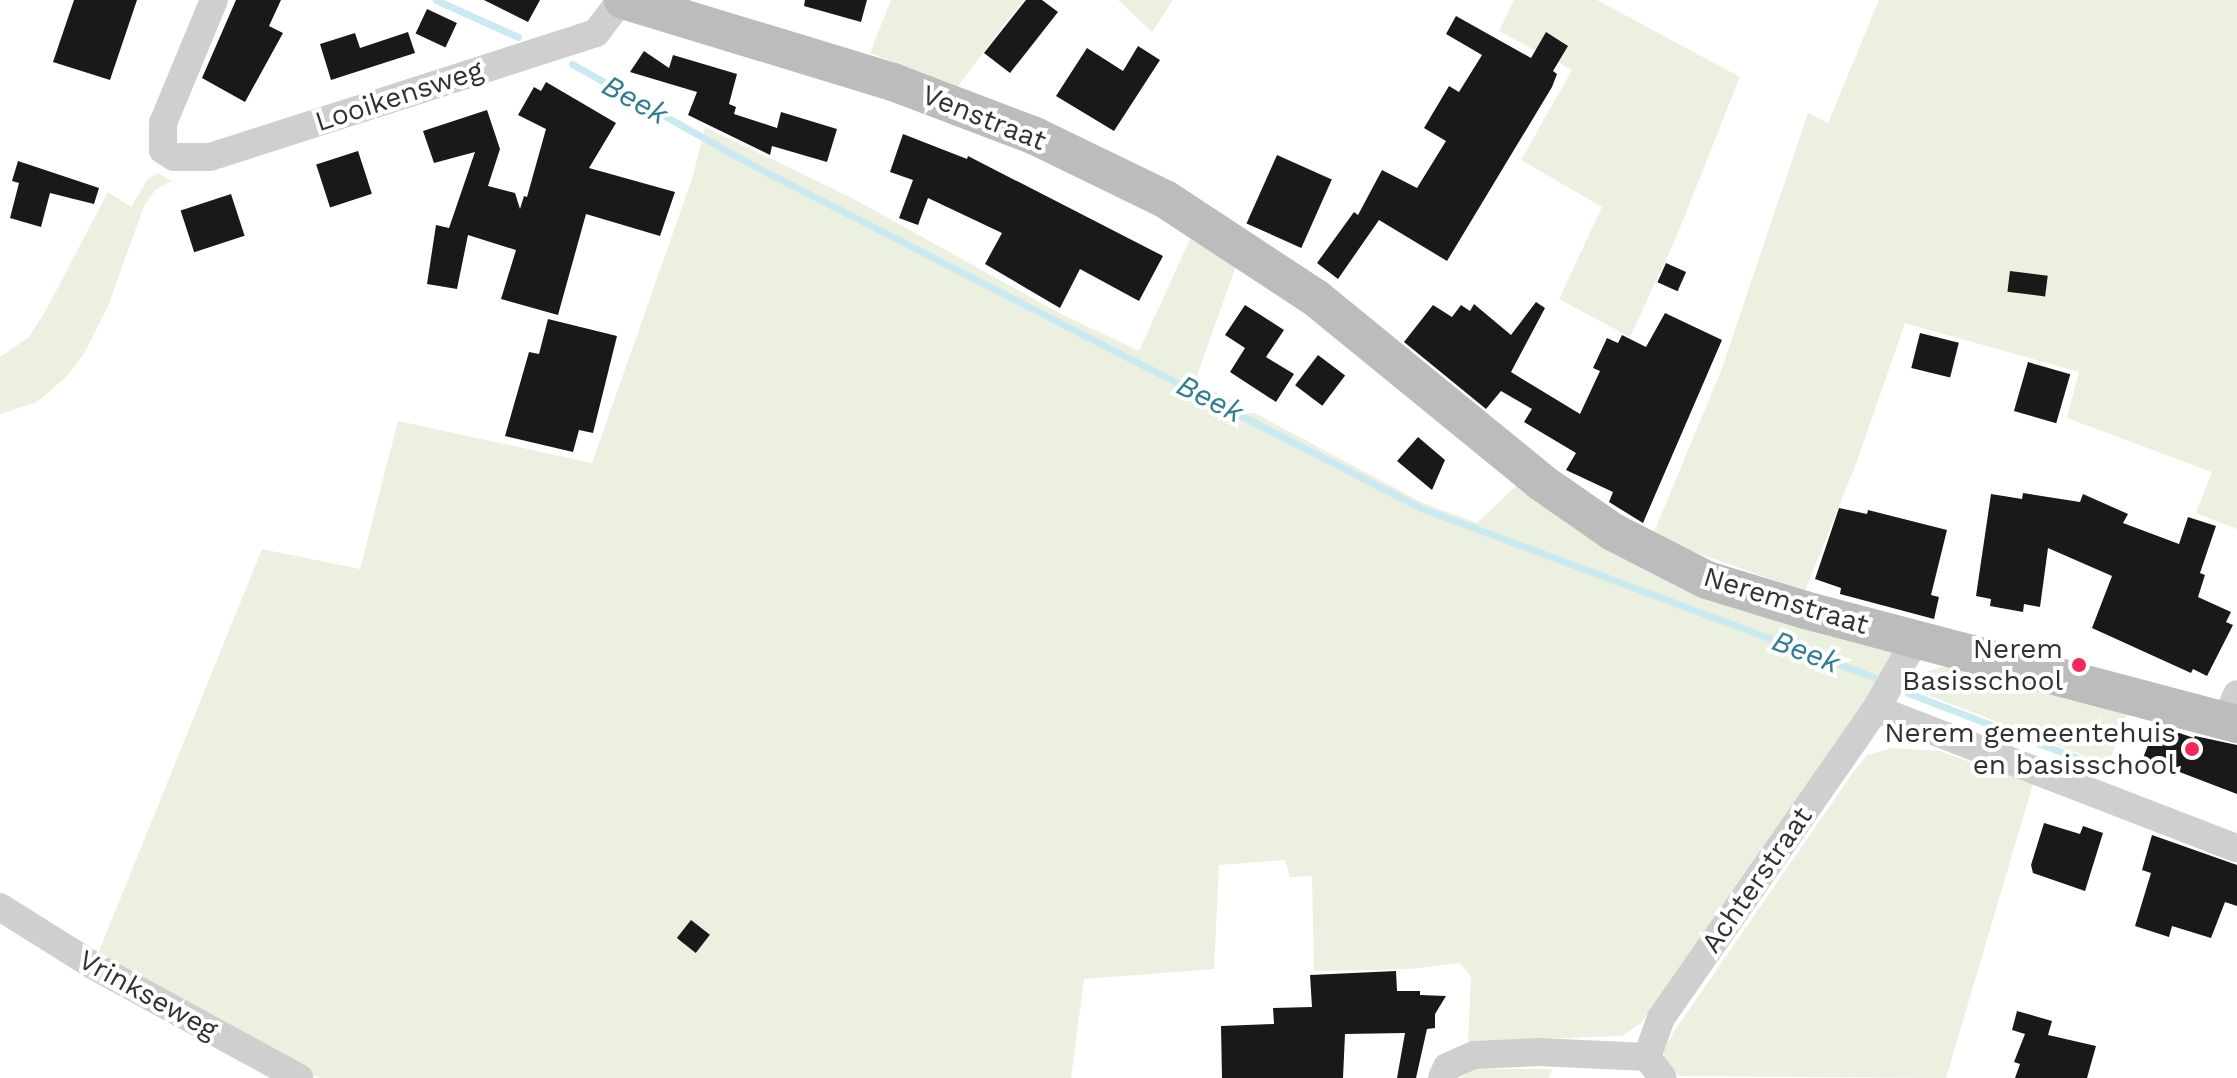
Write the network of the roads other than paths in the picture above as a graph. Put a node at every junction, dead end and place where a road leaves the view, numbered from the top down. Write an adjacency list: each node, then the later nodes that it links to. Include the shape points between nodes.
1 (214, 0): 2 (street, Looikensweg, via 163,123 163,150 187,159 210,157 596,33)
2 (622, 0): 3 (street, Venstraat, via 893,82 1035,136 1165,199)
3 (1317, 299): 4 (street, Neremstraat, via 1541,482 1613,532 1707,580)
4 (1916, 639): 5 (street, Achterstraat); 6 (street, Neremstraat)
5 (1876, 709): 7 (street); 9 (street, Achterstraat, via 1661,1018)
6 (2233, 713)
7 (2237, 848)
8 (0, 907): 10 (street, Vrinkseweg, via 94,966)
9 (1655, 1067): 11 (street, Achterstraat, via 1539,1052 1474,1055 1447,1067)
10 (299, 1078)
11 (1442, 1078)

